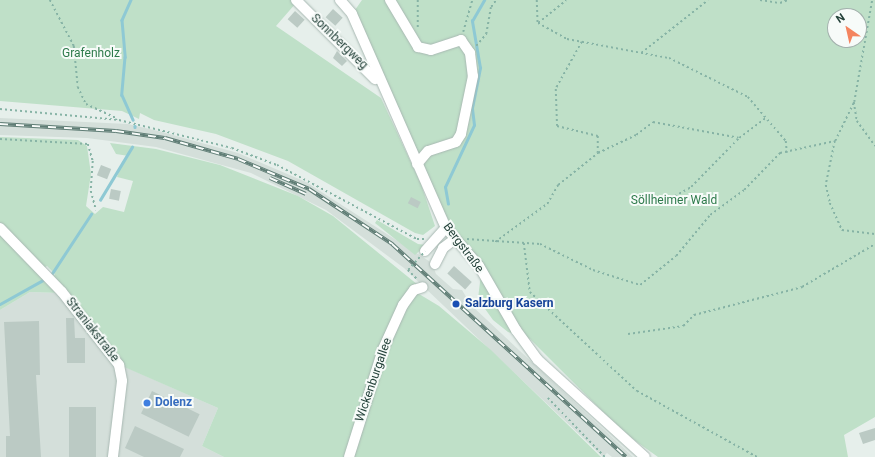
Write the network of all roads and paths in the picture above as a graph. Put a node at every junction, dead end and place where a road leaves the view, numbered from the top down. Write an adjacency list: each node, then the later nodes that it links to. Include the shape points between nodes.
1 (50, 0): 24 (path, via 74,46 78,87 86,104)
2 (296, 0): 20 (street, Sonnbergweg)
3 (340, 0): 20 (street, Bergstraße, via 352,14)
4 (390, 0): 17 (street)
5 (418, 0): 17 (path)
6 (472, 0): 15 (path)
7 (496, 0): 18 (path, via 491,7 486,34)
8 (536, 0): 14 (path)
9 (566, 0): 14 (path)
10 (708, 0): 19 (path)
11 (760, 0): 12 (path, via 780,3)
12 (788, 0)
13 (872, 0): 21 (path)
14 (538, 23): 16 (path, via 567,39)
15 (462, 40): 17 (street, via 431,50); 18 (street)
16 (582, 42): 19 (path); 29 (path, via 556,89 557,126 598,136)
17 (418, 47)
18 (470, 53): 31 (street, via 473,76 461,134 456,142 428,151)
19 (641, 53): 23 (path, via 669,58 748,97)
20 (380, 85): 31 (street, Bergstraße)
21 (854, 102): 27 (path); 28 (path, via 857,121)
22 (0, 109): 24 (path)
23 (766, 118): 26 (path); 30 (path, via 786,141)
24 (119, 120): 37 (path, via 254,156 373,213 417,239)
25 (0, 138): 33 (path, via 88,144 93,161 91,191)
26 (738, 138): 29 (path, via 653,122 636,135); 32 (path, via 691,186 666,201)
27 (834, 141): 30 (path); 36 (path, via 826,185 830,203 842,230)
28 (875, 146)
29 (598, 153): 39 (path, via 558,185 546,204)
30 (787, 153): 40 (path, via 780,152 744,190 710,215 676,256 640,284 593,270 540,244)
31 (417, 164): 35 (street, Bergstraße)
32 (650, 205)
33 (96, 210)
34 (0, 228): 47 (street, Straniakstraße, via 62,292 119,365 122,381)
35 (446, 228): 38 (street, Bergstraße); 42 (street)
36 (875, 234)
37 (428, 237)
38 (455, 239): 39 (path); 43 (street, via 443,248); 50 (street, Bergstraße, via 479,266 516,330 538,360)
39 (495, 242): 40 (path)
40 (524, 243): 51 (path, via 530,292 637,391)
41 (875, 244): 45 (path, via 802,287 694,315 683,326)
42 (425, 251): 44 (path, bridge, via 408,270)
43 (435, 264)
44 (422, 286): 48 (street, Wickenburgallee, via 414,290 403,305 369,387)
45 (628, 334)
46 (548, 398): 49 (path)
47 (113, 457)
48 (349, 457)
49 (605, 457)
50 (646, 457)
51 (757, 457)

